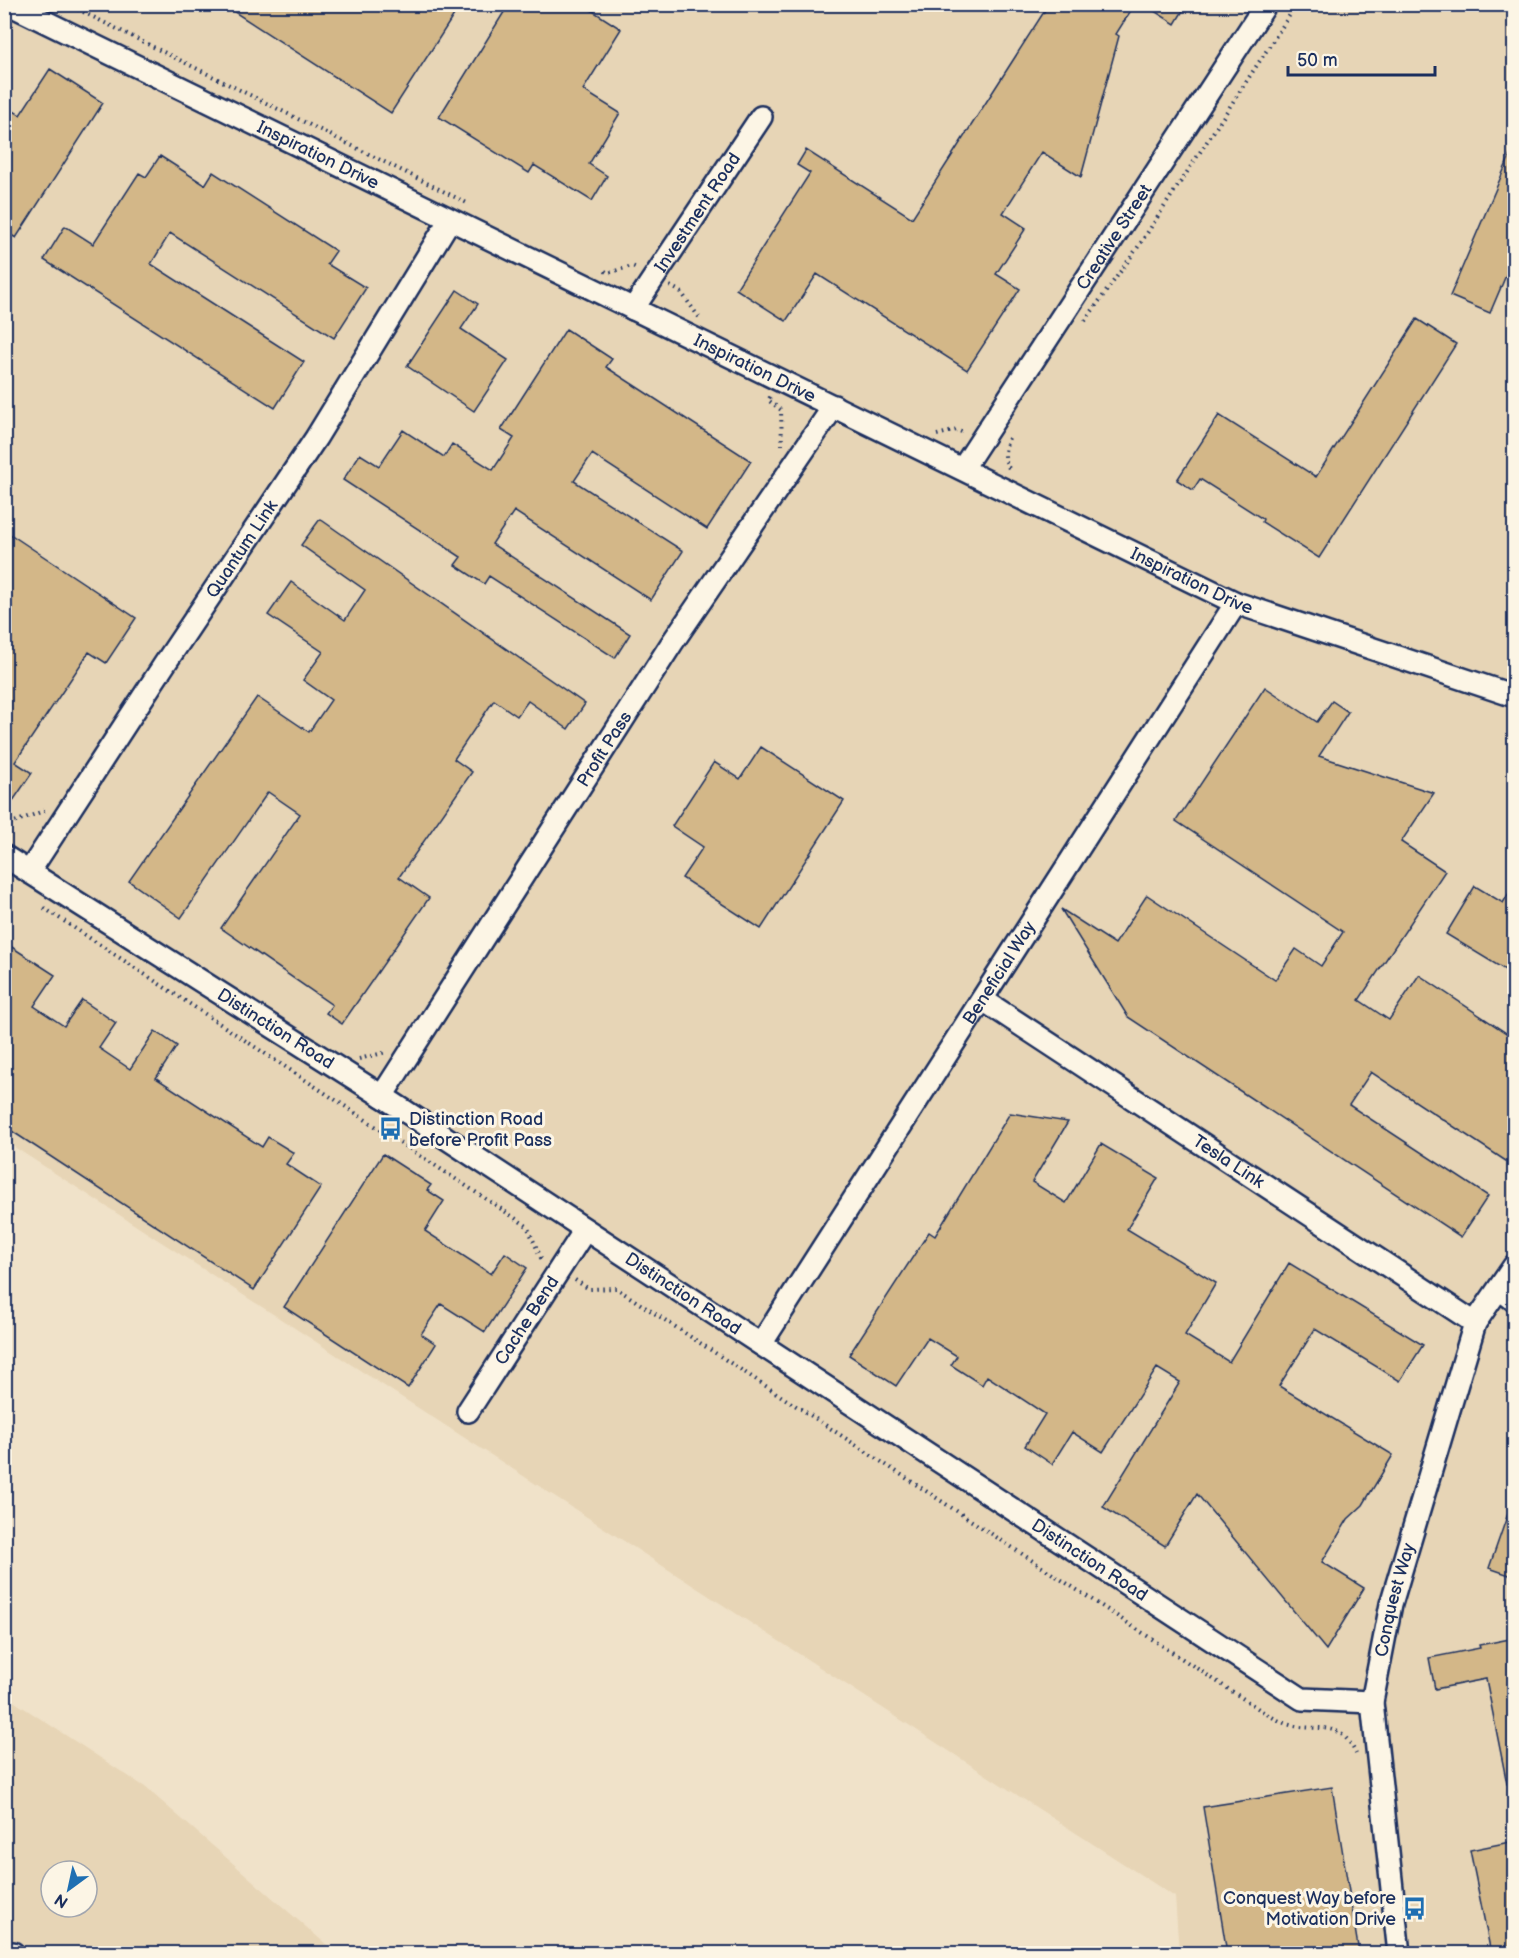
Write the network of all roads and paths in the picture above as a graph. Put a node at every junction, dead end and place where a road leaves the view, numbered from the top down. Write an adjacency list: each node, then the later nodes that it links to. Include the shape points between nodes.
1 (9, 4): 7 (street, Inspiration Drive)
2 (67, 4): 6 (path)
3 (1266, 4): 16 (street, Creative Street)
4 (1297, 4): 12 (path)
5 (761, 117): 9 (street, Investment Road)
6 (470, 204)
7 (449, 220): 10 (street, Inspiration Drive); 23 (street, Quantum Link, via 316,438)
8 (597, 267): 9 (path, via 608,273 632,266)
9 (654, 278): 10 (street, Investment Road); 11 (path, via 681,292 702,320)
10 (633, 309): 13 (street, Inspiration Drive)
11 (711, 325)
12 (1080, 329)
13 (834, 406): 18 (street, Inspiration Drive); 26 (street, Profit Pass, via 672,643)
14 (927, 430): 16 (path, via 938,435 957,430)
15 (1010, 433): 17 (path)
16 (981, 440): 17 (path); 18 (street, Creative Street)
17 (1004, 449): 19 (path)
18 (963, 468): 20 (street, Inspiration Drive)
19 (1012, 472)
20 (1236, 603): 21 (street, Inspiration Drive); 25 (street, Beneficial Way)
21 (1515, 696)
22 (4, 856): 23 (street, Distinction Road)
23 (29, 872): 26 (street, Distinction Road)
24 (44, 908): 29 (path, via 527,1227 541,1258)
25 (983, 1000): 32 (street, Tesla Link); 33 (street, Beneficial Way)
26 (382, 1096): 27 (street, Distinction Road)
27 (585, 1230): 29 (street, Cache Bend); 33 (street, Distinction Road)
28 (1515, 1266): 30 (street, Conquest Way)
29 (559, 1270): 34 (street, Cache Bend); 36 (path, via 589,1289 616,1288 1265,1713 1287,1724 1326,1727 1339,1733)
30 (1496, 1293): 31 (lane); 32 (street, Conquest Way)
31 (1515, 1307)
32 (1475, 1323): 35 (street, Conquest Way, via 1391,1605)
33 (761, 1344): 35 (street, Distinction Road, via 1302,1699)
34 (468, 1411)
35 (1372, 1702): 37 (street, Conquest Way)
36 (1359, 1759)
37 (1399, 1953)

